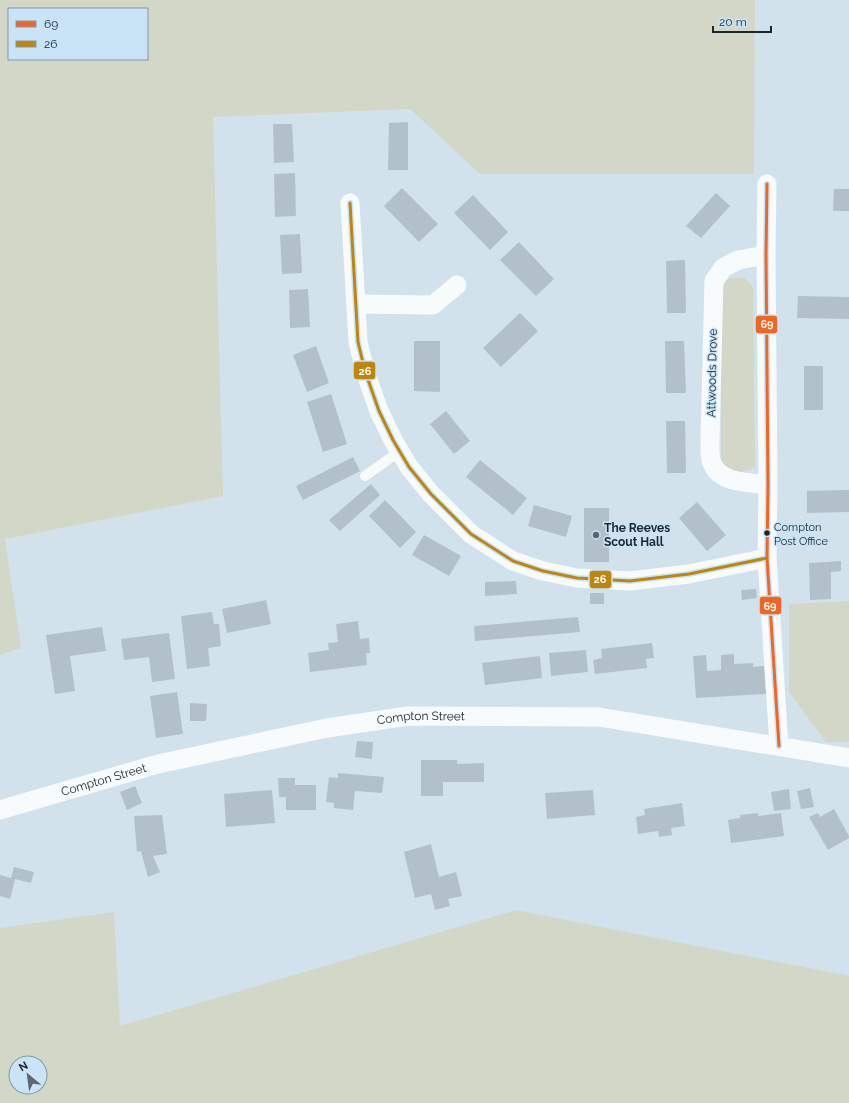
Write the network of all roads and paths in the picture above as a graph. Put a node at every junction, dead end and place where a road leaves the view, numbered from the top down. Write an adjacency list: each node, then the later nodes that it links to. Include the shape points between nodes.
1 (767, 184): 3 (street)
2 (350, 203): 5 (street)
3 (766, 255): 8 (street); 8 (street, Attwoods Drove, via 738,260 723,268 714,281 710,437 711,461 725,478)
4 (457, 285): 5 (street, via 433,305)
5 (356, 304): 6 (street, via 358,342 365,370 379,411)
6 (400, 451): 7 (lane); 9 (street, via 409,467 431,494 471,534 513,561 543,571 576,578 630,581 689,574)
7 (365, 476)
8 (768, 485): 9 (street)
9 (767, 558): 10 (street)
10 (779, 746): 11 (street, Compton Street); 12 (street, Compton Street, via 599,717 408,716 327,728 158,764)
11 (849, 758)
12 (0, 810)

